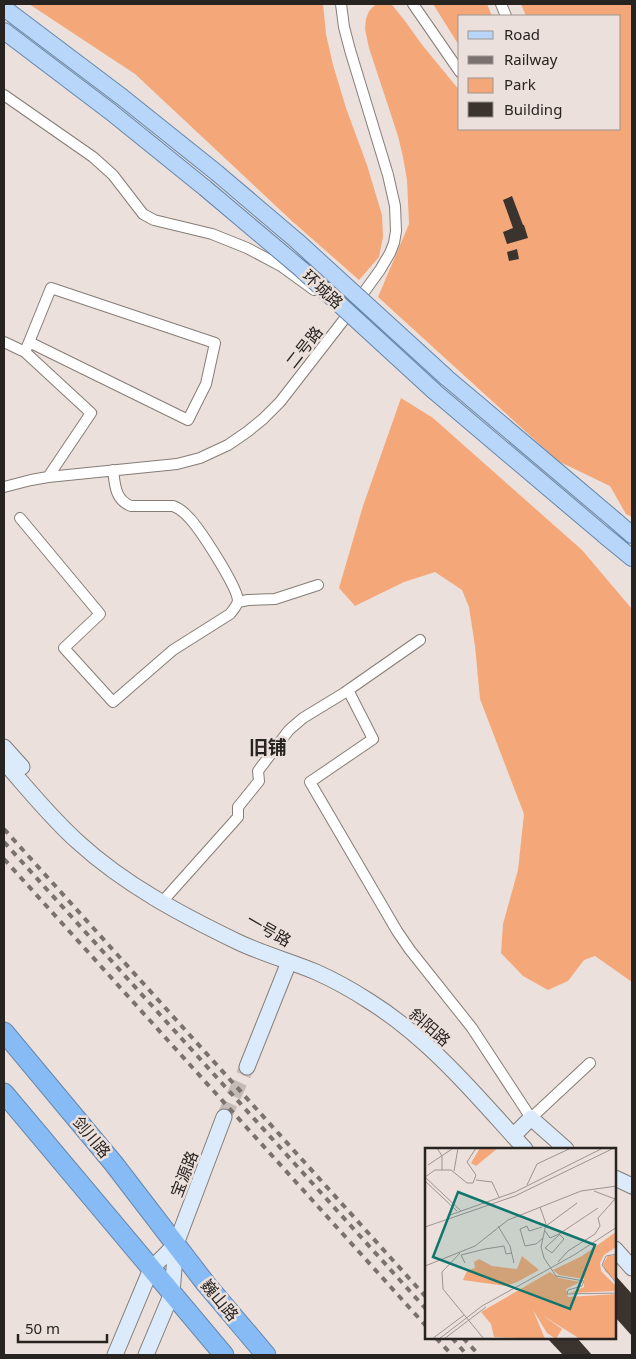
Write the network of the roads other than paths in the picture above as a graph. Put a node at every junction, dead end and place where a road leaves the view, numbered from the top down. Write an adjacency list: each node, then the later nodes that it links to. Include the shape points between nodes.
1 (342, 4): 7 (street, 二号路, via 344,27 388,175 397,220 390,253)
2 (413, 4): 5 (street)
3 (4, 8): 14 (main road, 环城路, bridge, via 217,173 297,241 460,390)
4 (4, 31): 15 (main road, 环城路, bridge, via 206,188 301,269 435,392)
5 (458, 69)
6 (4, 95): 7 (street, via 93,156 143,214 154,220 212,234 263,256 319,294)
7 (346, 317): 10 (street, 二号路, via 280,402 247,432 218,450 192,460)
8 (4, 342): 9 (street)
9 (27, 347): 9 (street, via 51,288 214,343 206,384 188,420); 11 (street, via 91,413)
10 (114, 470): 11 (street, 二号路); 17 (street, via 115,484 125,504 173,506 184,513 228,575)
11 (48, 477): 12 (street, 二号路)
12 (4, 487)
13 (20, 518): 17 (street, via 100,614 64,648 113,702 174,650 230,614)
14 (632, 535)
15 (632, 558)
16 (318, 585): 17 (street, via 275,600)
17 (238, 602)
18 (420, 640): 19 (street)
19 (348, 690): 22 (street, via 289,730 258,771 259,781 238,807 238,817); 29 (street, via 373,739 310,782 397,931 472,1028)
20 (4, 747): 22 (street, 一号路, via 86,836)
21 (4, 762): 22 (street, 一号路, via 80,844 118,874)
22 (165, 899): 23 (street, 一号路, via 193,919 250,948)
23 (289, 962): 26 (street); 30 (street, 斜阳路, via 346,987 400,1023 447,1065)
24 (4, 1032): 35 (highway, 剑川路)
25 (590, 1063): 29 (street)
26 (247, 1067)
27 (4, 1093): 37 (highway)
28 (224, 1117): 35 (street, 宝源路)
29 (531, 1118): 30 (street); 32 (street)
30 (513, 1136): 31 (street, 斜阳路)
31 (524, 1148)
32 (565, 1148)
33 (616, 1178): 34 (street)
34 (632, 1186)
35 (176, 1244): 37 (street); 39 (street); 43 (highway, 巍山路)
36 (616, 1250): 38 (street)
37 (151, 1268): 39 (highway); 40 (street)
38 (632, 1268)
39 (172, 1293): 41 (street); 42 (highway, 巍山路)
40 (115, 1355)
41 (146, 1355)
42 (224, 1355)
43 (266, 1355)

